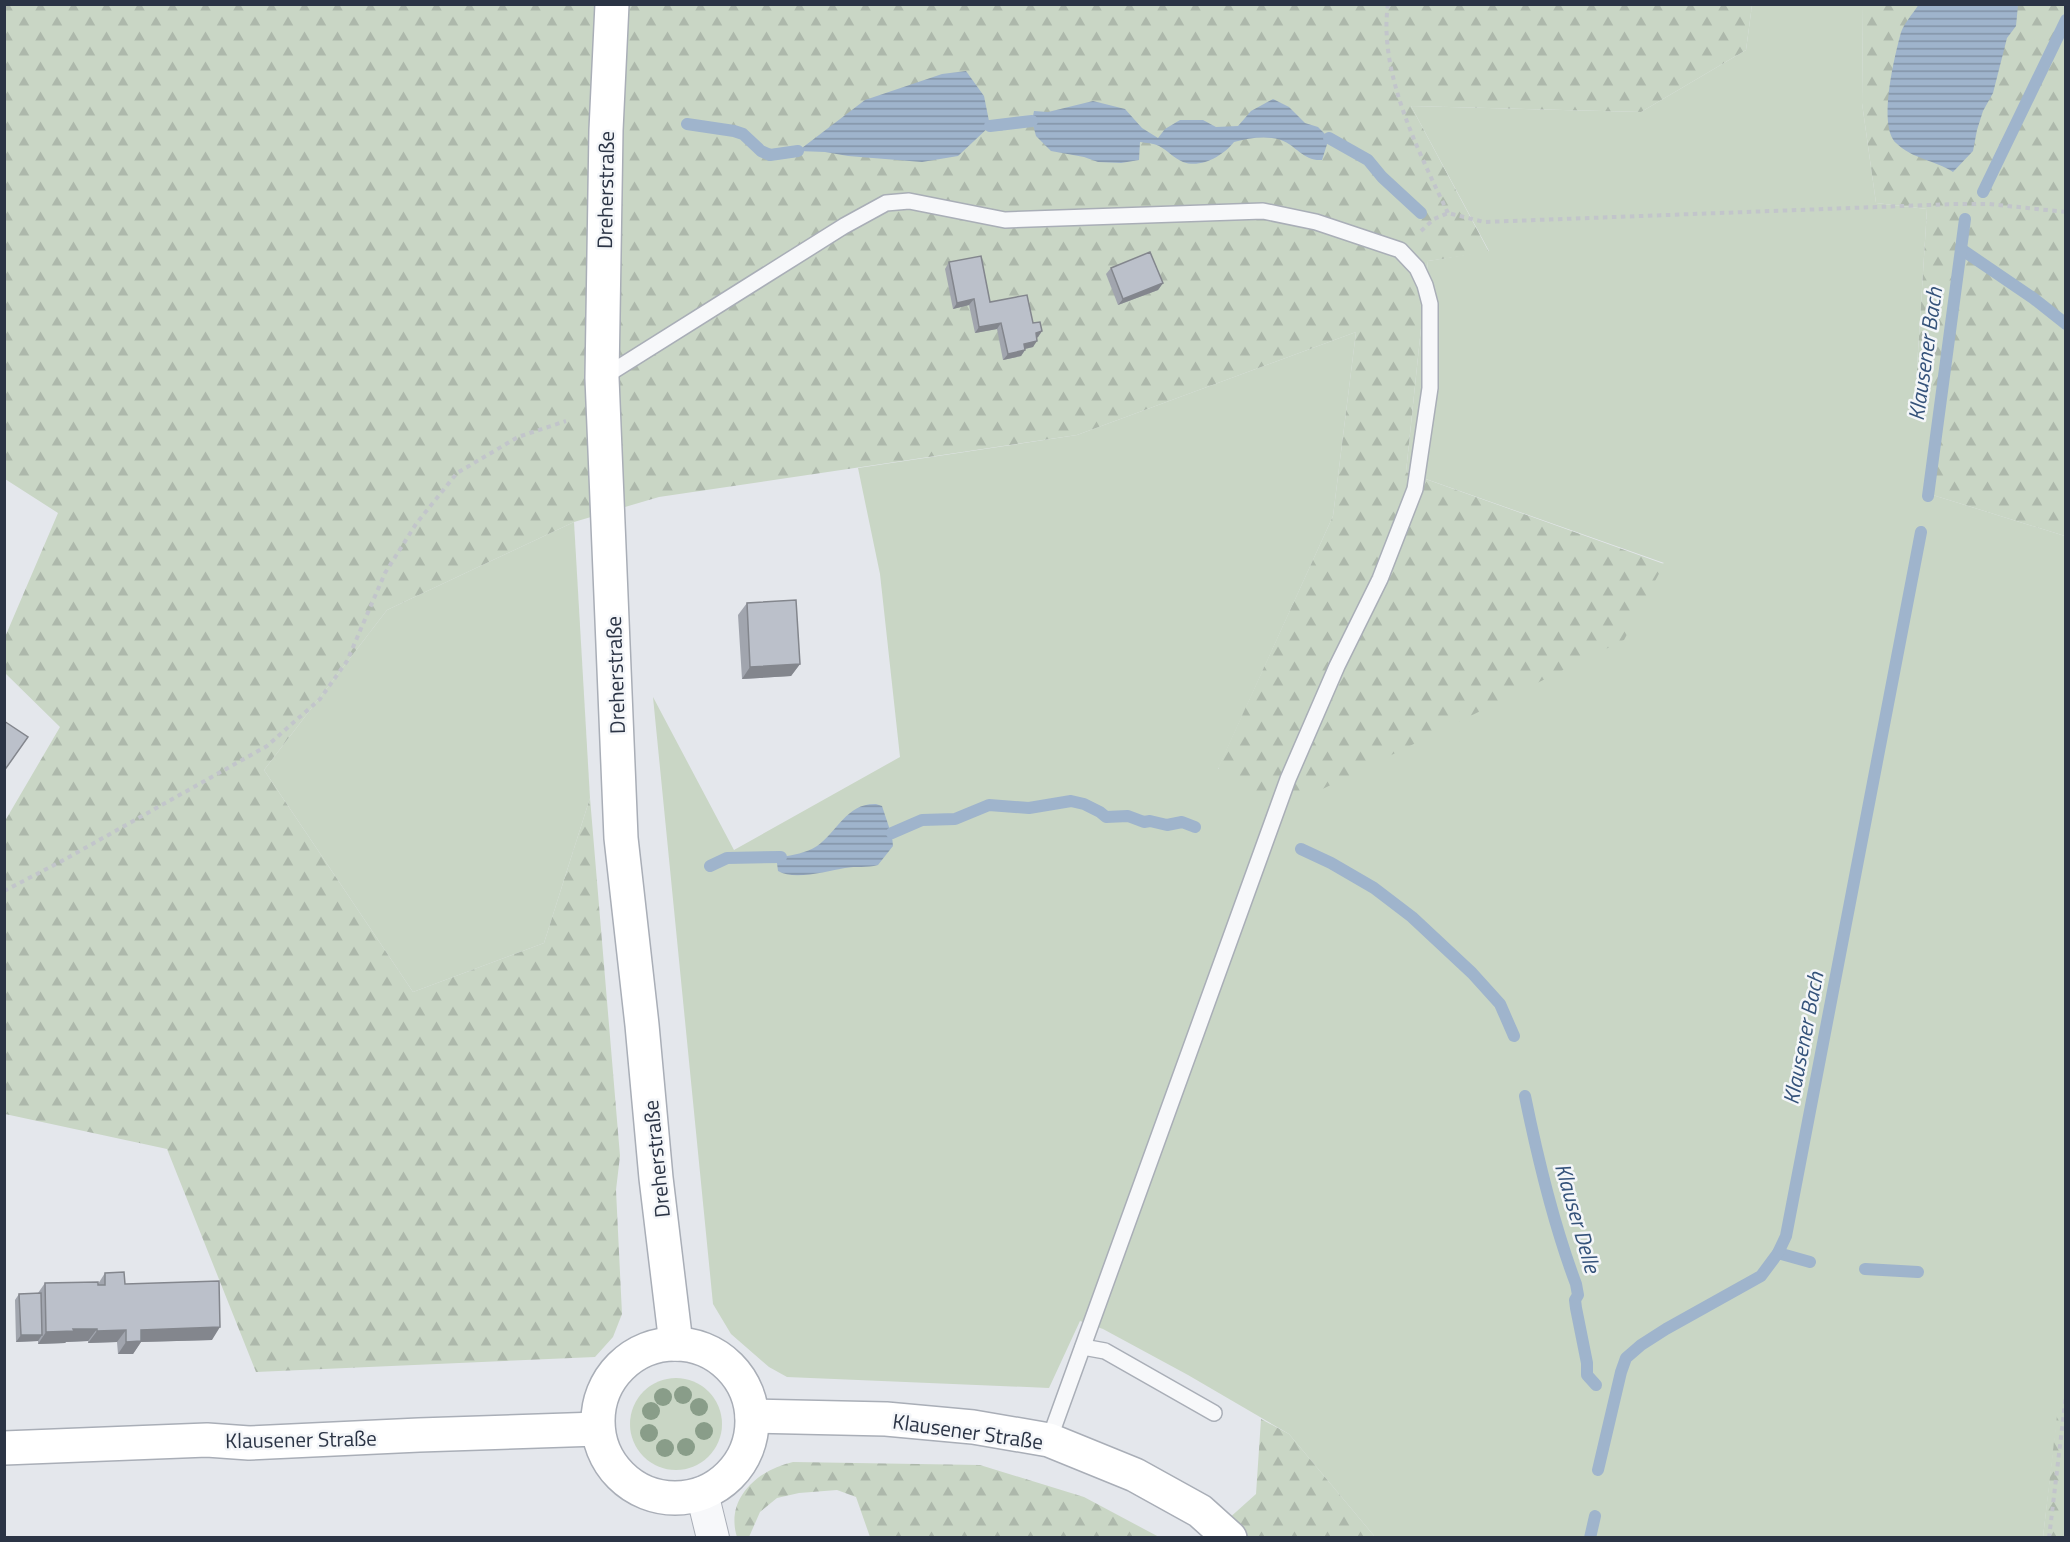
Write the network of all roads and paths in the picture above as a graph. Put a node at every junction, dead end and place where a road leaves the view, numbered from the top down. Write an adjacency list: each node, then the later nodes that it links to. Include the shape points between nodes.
1 (612, 4): 6 (main road, Dreherstraße, via 606,130)
2 (1388, 4): 4 (path, via 1389,55 1397,97)
3 (2066, 212): 4 (path, via 1954,204 1484,222)
4 (1448, 213): 5 (path, via 1434,219)
5 (1400, 250): 6 (lane, via 1316,222 1263,211 1005,220 909,201 886,203 844,226); 9 (lane, via 1417,268 1430,304 1430,388 1415,489 1380,579 1288,779)
6 (603, 394): 7 (path, via 457,473 416,524 386,573 347,661 320,699 267,746); 8 (main road, Dreherstraße, via 621,838)
7 (4, 891)
8 (676, 1344): 12 (main road, via 699,1347 720,1358 736,1374 747,1394); 13 (main road, via 651,1347 628,1360 610,1379 600,1403)
9 (1083, 1347): 11 (lane, via 1105,1351); 14 (lane)
10 (2066, 1395): 19 (path)
11 (1214, 1413)
12 (752, 1416): 14 (main road, Klausener Straße, via 886,1419 973,1427); 16 (main road, via 750,1440 740,1462 723,1480)
13 (598, 1429): 15 (main road, Klausener Straße); 16 (main road, via 612,1466 626,1481 662,1497 683,1498)
14 (1049, 1440): 18 (main road, Klausener Straße, via 1135,1475 1200,1511)
15 (4, 1448)
16 (702, 1493): 17 (street)
17 (713, 1538)
18 (1230, 1538)
19 (2049, 1538)

